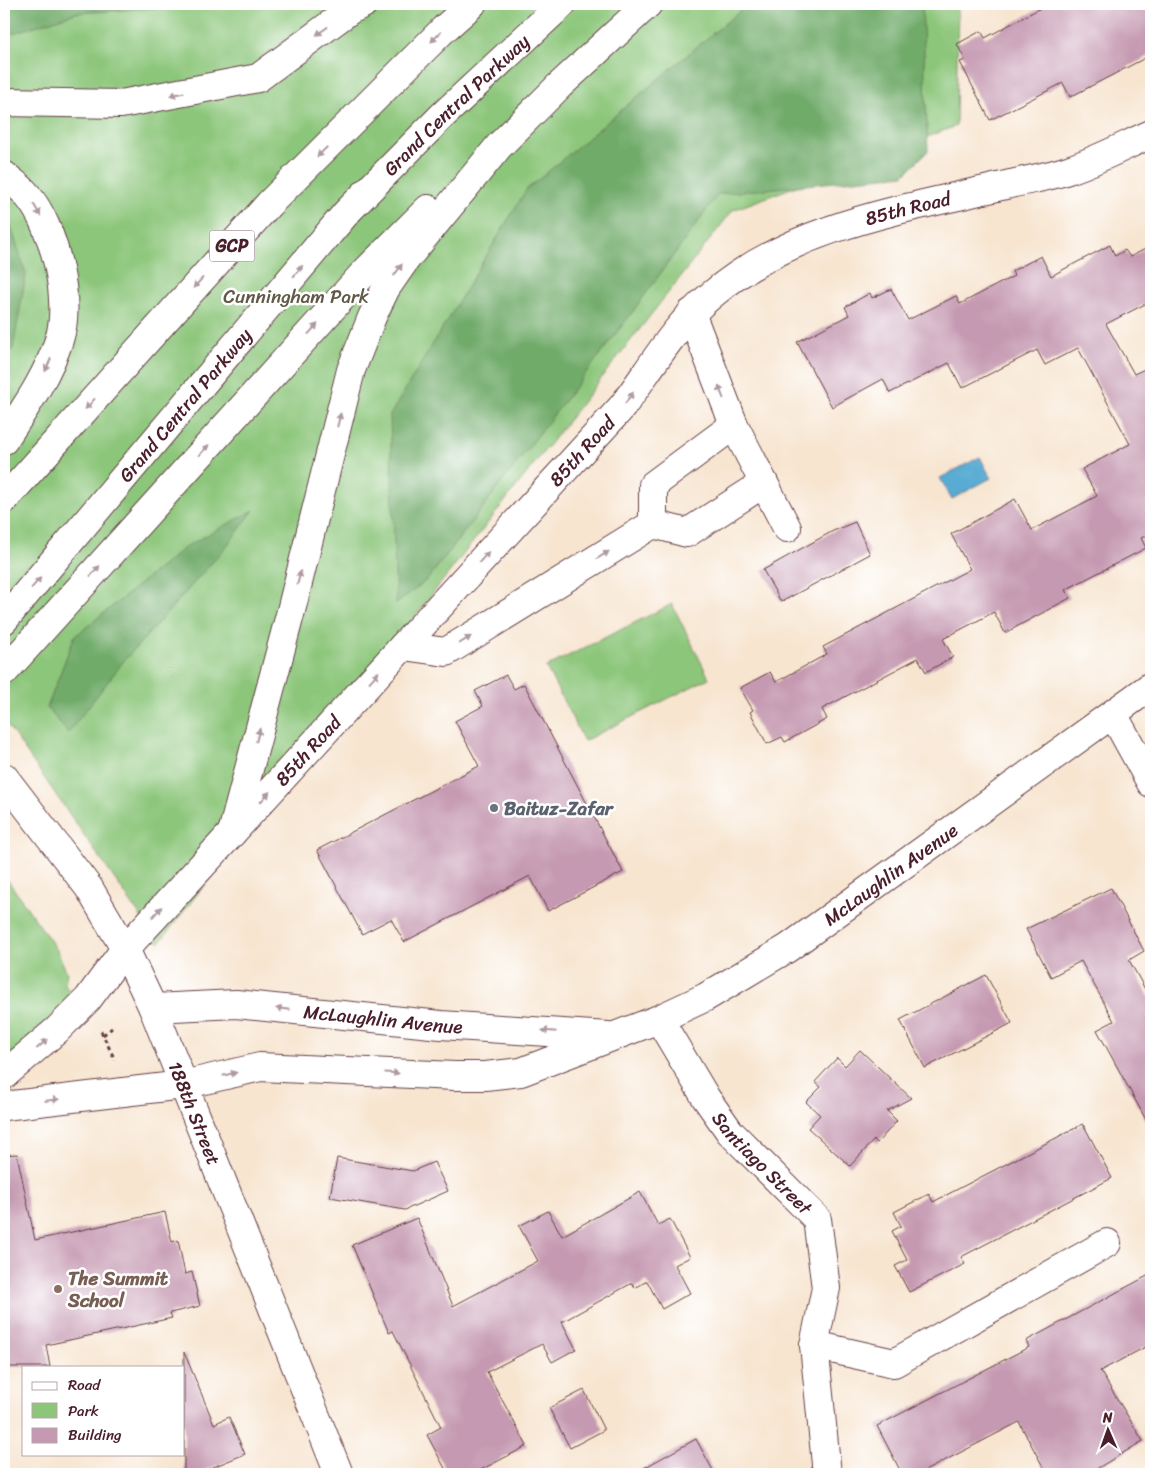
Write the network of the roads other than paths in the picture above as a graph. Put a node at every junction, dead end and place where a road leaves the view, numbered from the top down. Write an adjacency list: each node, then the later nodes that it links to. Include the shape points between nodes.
1 (363, 4): 5 (main road, one-way to 5, via 350,10 258,78 121,104)
2 (472, 4): 13 (main road, GCP, one-way to 13, via 269,204)
3 (562, 4): 16 (main road, Grand Central Parkway, one-way to 3, via 347,212 442,116)
4 (648, 4): 7 (main road)
5 (4, 102)
6 (1151, 134): 9 (main road, 85th Road, via 1068,170 868,218 824,232 739,273)
7 (499, 146): 18 (main road, one-way to 7, via 363,274 414,221); 23 (main road, one-way to 7, via 360,344 386,288 406,259)
8 (4, 175): 11 (main road, one-way to 11, via 28,195 47,228 59,263 63,301 60,339 36,392)
9 (691, 314): 10 (main road, one-way to 9); 17 (main road, 85th Road, one-way to 9, via 622,407)
10 (734, 425): 12 (main road); 14 (main road, via 653,485)
11 (4, 440)
12 (764, 484): 14 (main road, via 687,533); 15 (main road)
13 (4, 500)
14 (653, 524): 17 (main road, one-way to 14, via 446,652)
15 (787, 528)
16 (4, 620)
17 (402, 646): 23 (main road, 85th Road, one-way to 17)
18 (4, 672)
19 (1151, 686): 20 (main road, McLaughlin Avenue)
20 (1113, 714): 21 (main road); 26 (main road, McLaughlin Avenue, via 788,948 706,997)
21 (1151, 783)
22 (11, 786): 24 (main road, 188th Street, via 89,888)
23 (232, 833): 24 (main road, 85th Road, one-way to 23)
24 (125, 949): 25 (main road, 188th Street); 28 (main road, one-way to 24, via 51,1036 88,999)
25 (153, 1008): 27 (main road, McLaughlin Avenue, one-way to 25, via 450,1026 236,1004); 29 (main road, 188th Street)
26 (659, 1019): 27 (main road, McLaughlin Avenue); 32 (main road, Santiago Street, via 730,1132 817,1219 826,1288)
27 (615, 1036): 29 (main road, McLaughlin Avenue, one-way to 27, via 260,1067 455,1076 521,1072)
28 (4, 1075)
29 (182, 1085): 30 (main road, McLaughlin Avenue, one-way to 29); 33 (main road, 188th Street)
30 (4, 1106)
31 (1107, 1243): 32 (main road, via 894,1362)
32 (814, 1345): 34 (main road, Santiago Street)
33 (339, 1474)
34 (828, 1474)

